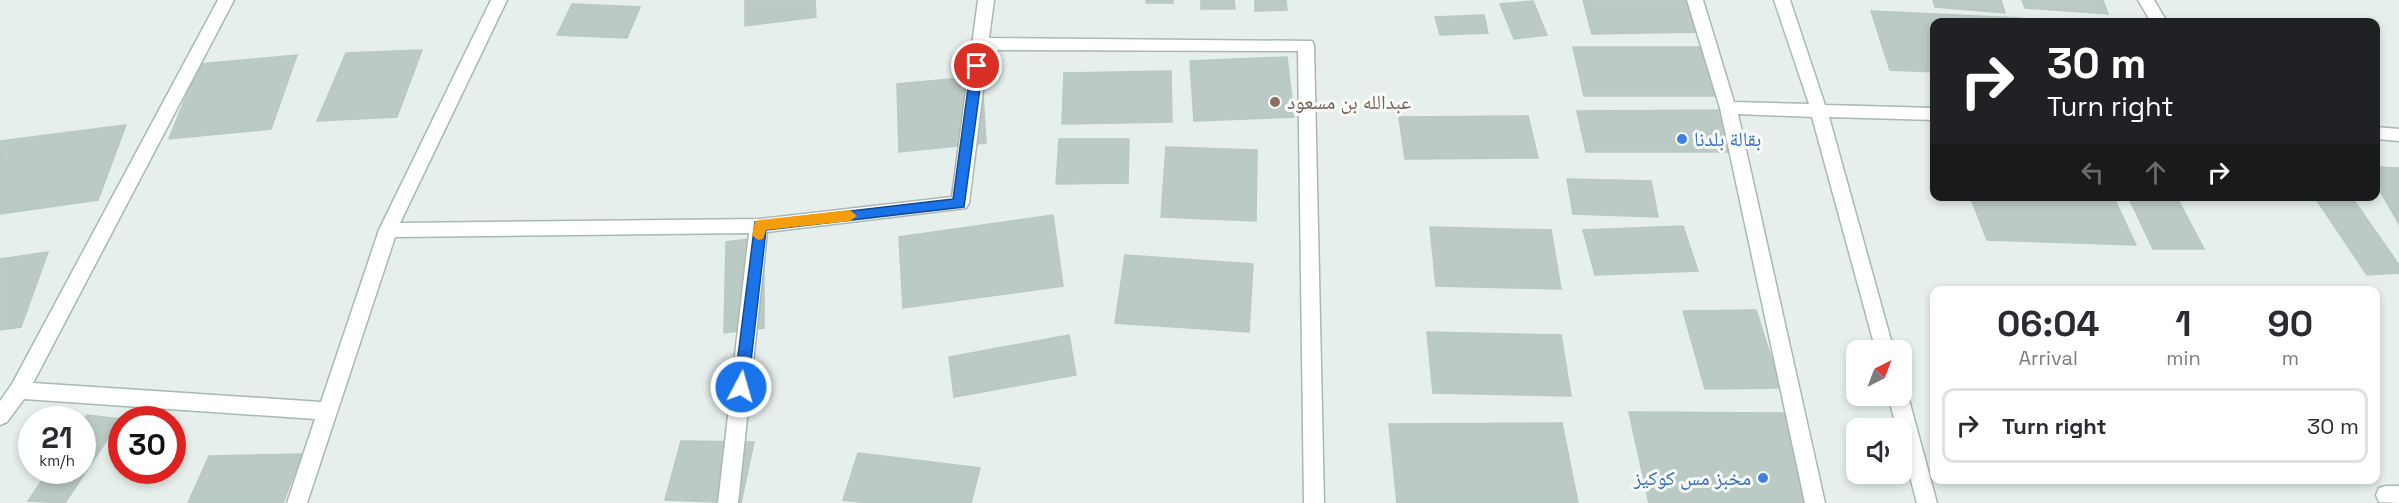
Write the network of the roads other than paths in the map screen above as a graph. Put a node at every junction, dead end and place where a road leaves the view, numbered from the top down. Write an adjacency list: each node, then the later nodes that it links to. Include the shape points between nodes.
1 (226, 0): 17 (street)
2 (499, 0): 15 (street)
3 (986, 0): 8 (street)
4 (1695, 0): 9 (street)
5 (1782, 0): 10 (street)
6 (2146, 0): 7 (street)
7 (2157, 18)
8 (980, 44): 14 (street, via 960,203); 24 (street, via 1306,45)
9 (1728, 108): 10 (street); 25 (street)
10 (1819, 110): 11 (street); 16 (street)
11 (1930, 114)
12 (2380, 133): 13 (street)
13 (2399, 135)
14 (759, 226): 15 (street); 23 (street)
15 (388, 230): 19 (street)
16 (1882, 340)
17 (19, 390): 19 (street); 20 (street)
18 (1901, 406): 26 (street)
19 (327, 411): 22 (street)
20 (0, 416)
21 (2399, 495): 27 (street, via 2386,495)
22 (297, 503)
23 (728, 503)
24 (1314, 503)
25 (1815, 503)
26 (1927, 503)
27 (2390, 503)

